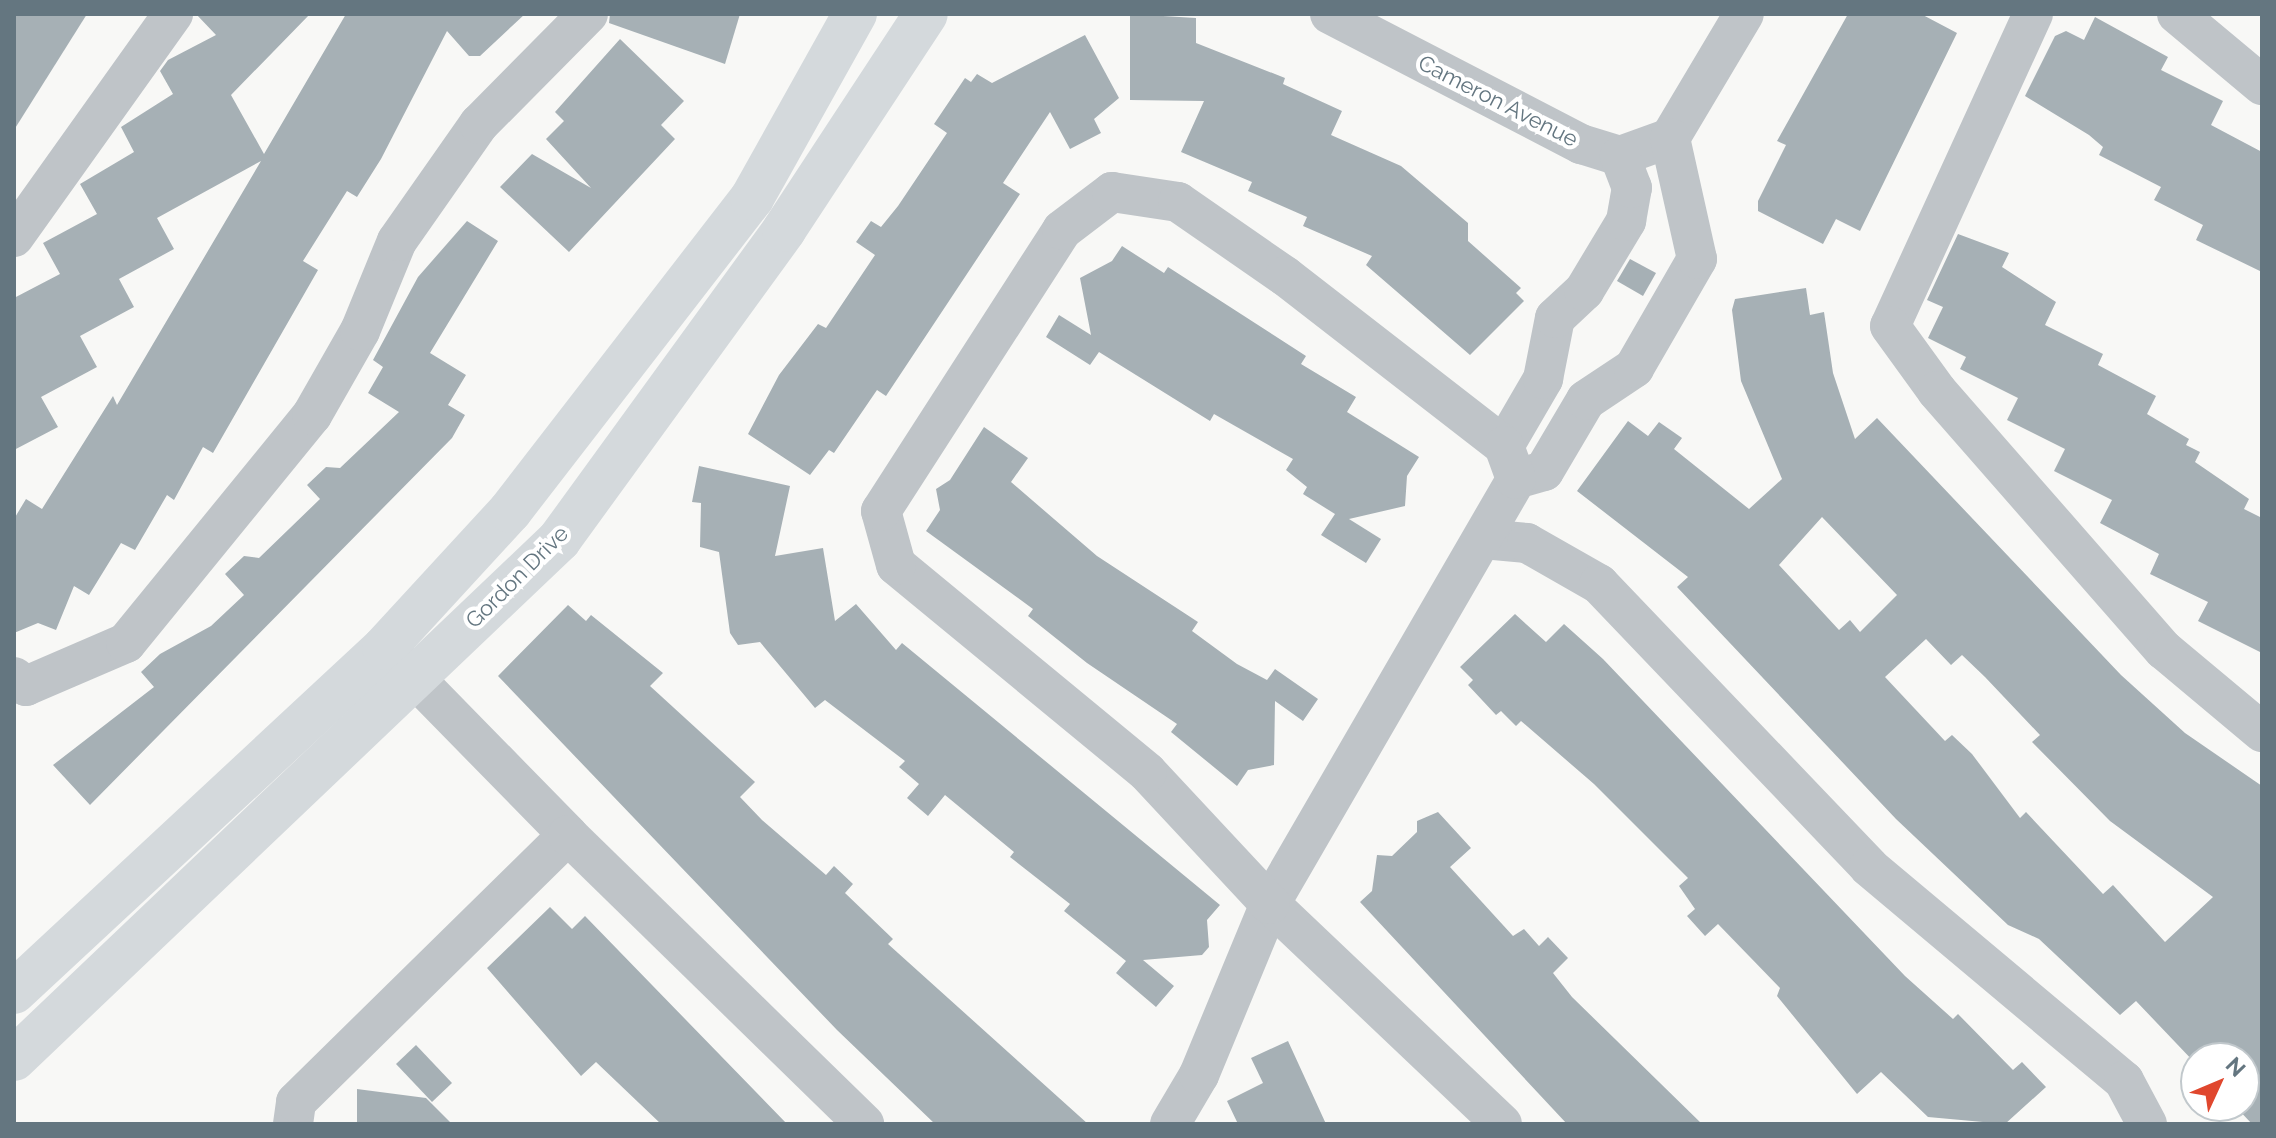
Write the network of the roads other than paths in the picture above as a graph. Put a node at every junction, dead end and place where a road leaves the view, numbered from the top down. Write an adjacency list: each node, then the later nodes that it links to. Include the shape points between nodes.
1 (173, 14): 12 (street)
2 (588, 14): 17 (street, via 479,124 397,241 360,331 312,415 126,643 26,686)
3 (855, 14): 15 (main road, via 752,198 510,511)
4 (926, 14): 16 (main road, Gordon Drive, via 784,230 559,540)
5 (1330, 14): 11 (street, Cameron Avenue, via 1581,144)
6 (1744, 14): 10 (street)
7 (2033, 14): 18 (street, via 1890,326 1937,391 2164,650)
8 (2177, 14): 9 (street)
9 (2262, 85)
10 (1670, 138): 11 (street); 13 (street, via 1697,259 1634,368 1586,400 1544,471)
11 (1620, 156): 13 (street, via 1632,188 1626,221 1584,291 1555,318 1543,379)
12 (14, 237)
13 (1510, 462): 14 (street); 20 (street, via 1178,202 1112,192 1062,230 881,511 896,565 1147,772)
14 (1483, 539): 20 (street); 27 (street, via 1527,543 1599,584 1869,867 2124,1081)
15 (384, 648): 16 (street); 21 (main road)
16 (415, 676): 19 (street); 22 (main road, Gordon Drive)
17 (14, 677)
18 (2262, 732)
19 (568, 835): 23 (street, via 296,1102); 24 (street)
20 (1270, 904): 25 (street, via 1199,1075); 26 (street)
21 (14, 992)
22 (14, 1059)
23 (293, 1124)
24 (864, 1124)
25 (1170, 1124)
26 (1502, 1124)
27 (2147, 1124)

